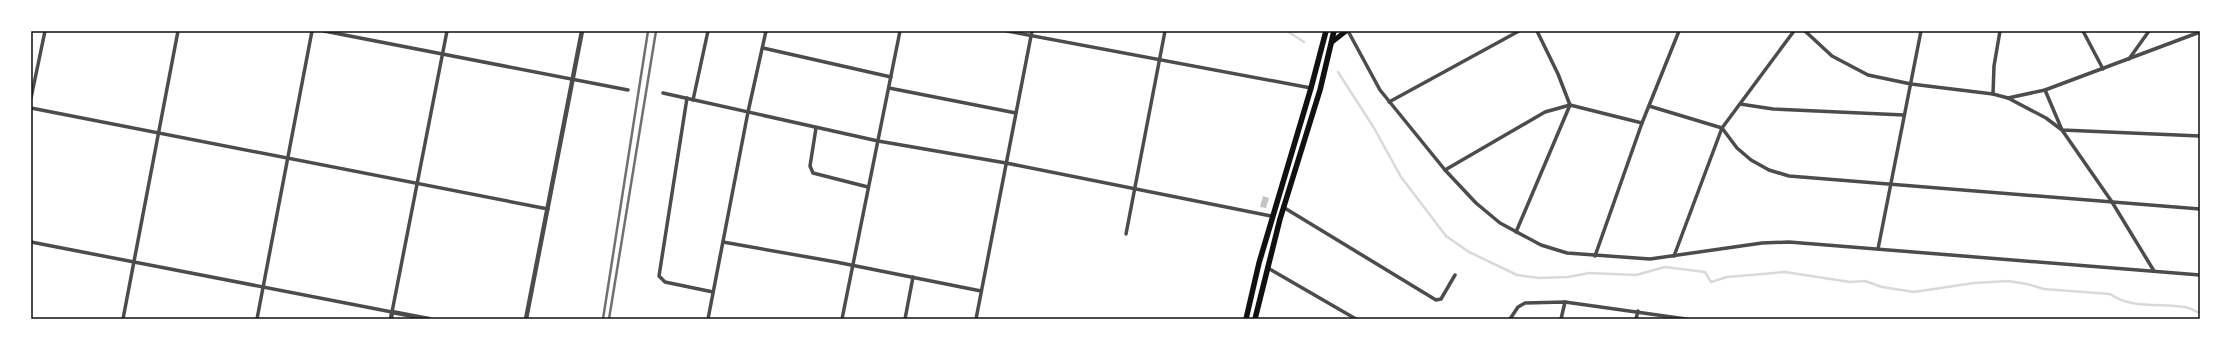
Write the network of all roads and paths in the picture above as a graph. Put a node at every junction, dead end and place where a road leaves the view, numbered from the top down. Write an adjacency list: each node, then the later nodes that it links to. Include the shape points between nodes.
1 (45, 31): 42 (street)
2 (178, 31): 58 (street)
3 (312, 31): 61 (street)
4 (324, 31): 29 (street)
5 (447, 31): 29 (street)
6 (582, 31): 34 (street)
7 (708, 31): 45 (street)
8 (766, 31): 28 (street)
9 (900, 31): 33 (street)
10 (1007, 31): 26 (street)
11 (1032, 31): 26 (street)
12 (1165, 31): 30 (street)
13 (1326, 31): 37 (main road)
14 (1334, 31): 27 (main road)
15 (1347, 31): 27 (main road); 46 (street)
16 (1519, 31): 46 (street)
17 (1537, 31): 48 (street)
18 (1679, 31): 49 (street)
19 (1794, 31): 47 (street)
20 (1805, 31): 35 (street, via 1832,56 1849,66 1868,75)
21 (1921, 31): 35 (street)
22 (2000, 31): 41 (street, via 1994,66)
23 (2083, 31): 32 (street)
24 (2149, 31): 31 (street)
25 (2200, 32): 31 (street)
26 (1031, 36): 30 (street); 52 (street)
27 (1332, 42): 69 (main road)
28 (762, 48): 33 (street); 51 (street)
29 (442, 54): 34 (street); 64 (street)
30 (1159, 58): 37 (street); 67 (street)
31 (2128, 60): 32 (street)
32 (2103, 69): 39 (street)
33 (892, 77): 36 (street)
34 (574, 78): 38 (street); 70 (street)
35 (1911, 84): 41 (street); 53 (street)
36 (889, 88): 52 (street); 60 (street)
37 (1312, 88): 72 (main road)
38 (628, 90)
39 (2045, 90): 44 (street); 57 (street)
40 (663, 93): 43 (street)
41 (1993, 94): 44 (street)
42 (31, 98)
43 (687, 98): 45 (street); 89 (street, via 659,276 665,282)
44 (2008, 98): 57 (street, via 2046,118)
45 (693, 100): 51 (street)
46 (1389, 102): 63 (street)
47 (1740, 104): 53 (street, via 1773,109); 56 (street)
48 (1570, 105): 54 (street); 63 (street, via 1545,112); 73 (street)
49 (1649, 106): 54 (street); 56 (street)
50 (31, 108): 58 (street)
51 (748, 112): 55 (street); 76 (street)
52 (1016, 113): 62 (street)
53 (1904, 115): 65 (street)
54 (1642, 124): 78 (street)
55 (816, 128): 60 (street); 66 (street, via 810,166 813,174)
56 (1722, 128): 65 (street, via 1737,148 1769,170 1789,176); 79 (street)
57 (2062, 130): 59 (street); 68 (street)
58 (159, 133): 61 (street); 80 (street)
59 (2200, 136)
60 (878, 141): 62 (street); 66 (street)
61 (288, 157): 64 (street); 87 (street)
62 (1006, 163): 67 (street); 88 (street)
63 (1445, 170): 73 (street, via 1476,203 1500,223)
64 (418, 183): 70 (street); 92 (street)
65 (1890, 186): 68 (street); 77 (street)
66 (868, 187): 81 (street)
67 (1135, 189): 72 (street); 74 (street)
68 (2112, 202): 71 (street); 83 (street)
69 (1283, 208): 82 (main road); 84 (street, via 1436,300 1440,299)
70 (548, 209): 97 (street)
71 (2200, 209)
72 (1272, 216): 102 (main road, via 1254,279)
73 (1516, 232): 78 (street, via 1541,245 1568,253)
74 (1126, 234)
75 (31, 242): 80 (street)
76 (723, 242): 81 (street); 89 (street)
77 (1878, 249): 79 (street, via 1789,242 1762,243); 83 (street)
78 (1594, 256): 79 (street, via 1650,259)
79 (1674, 256)
80 (134, 262): 87 (street); 94 (street)
81 (852, 265): 86 (street); 99 (street)
82 (1267, 267): 93 (main road); 103 (street)
83 (2154, 272): 85 (street)
84 (1455, 274)
85 (2200, 275)
86 (913, 277): 88 (street); 100 (street)
87 (264, 286): 92 (street); 95 (street)
88 (981, 291): 101 (street)
89 (713, 292): 98 (street)
90 (1565, 302): 91 (street); 104 (street, via 1525,303 1518,307); 105 (street)
91 (1638, 311): 106 (street); 107 (street)
92 (392, 316): 96 (street)
93 (1257, 318)
94 (123, 319)
95 (257, 319)
96 (429, 319)
97 (526, 319)
98 (708, 319)
99 (842, 319)
100 (905, 319)
101 (976, 319)
102 (1246, 319)
103 (1356, 319)
104 (1510, 319)
105 (1561, 319)
106 (1636, 319)
107 (1686, 319)

